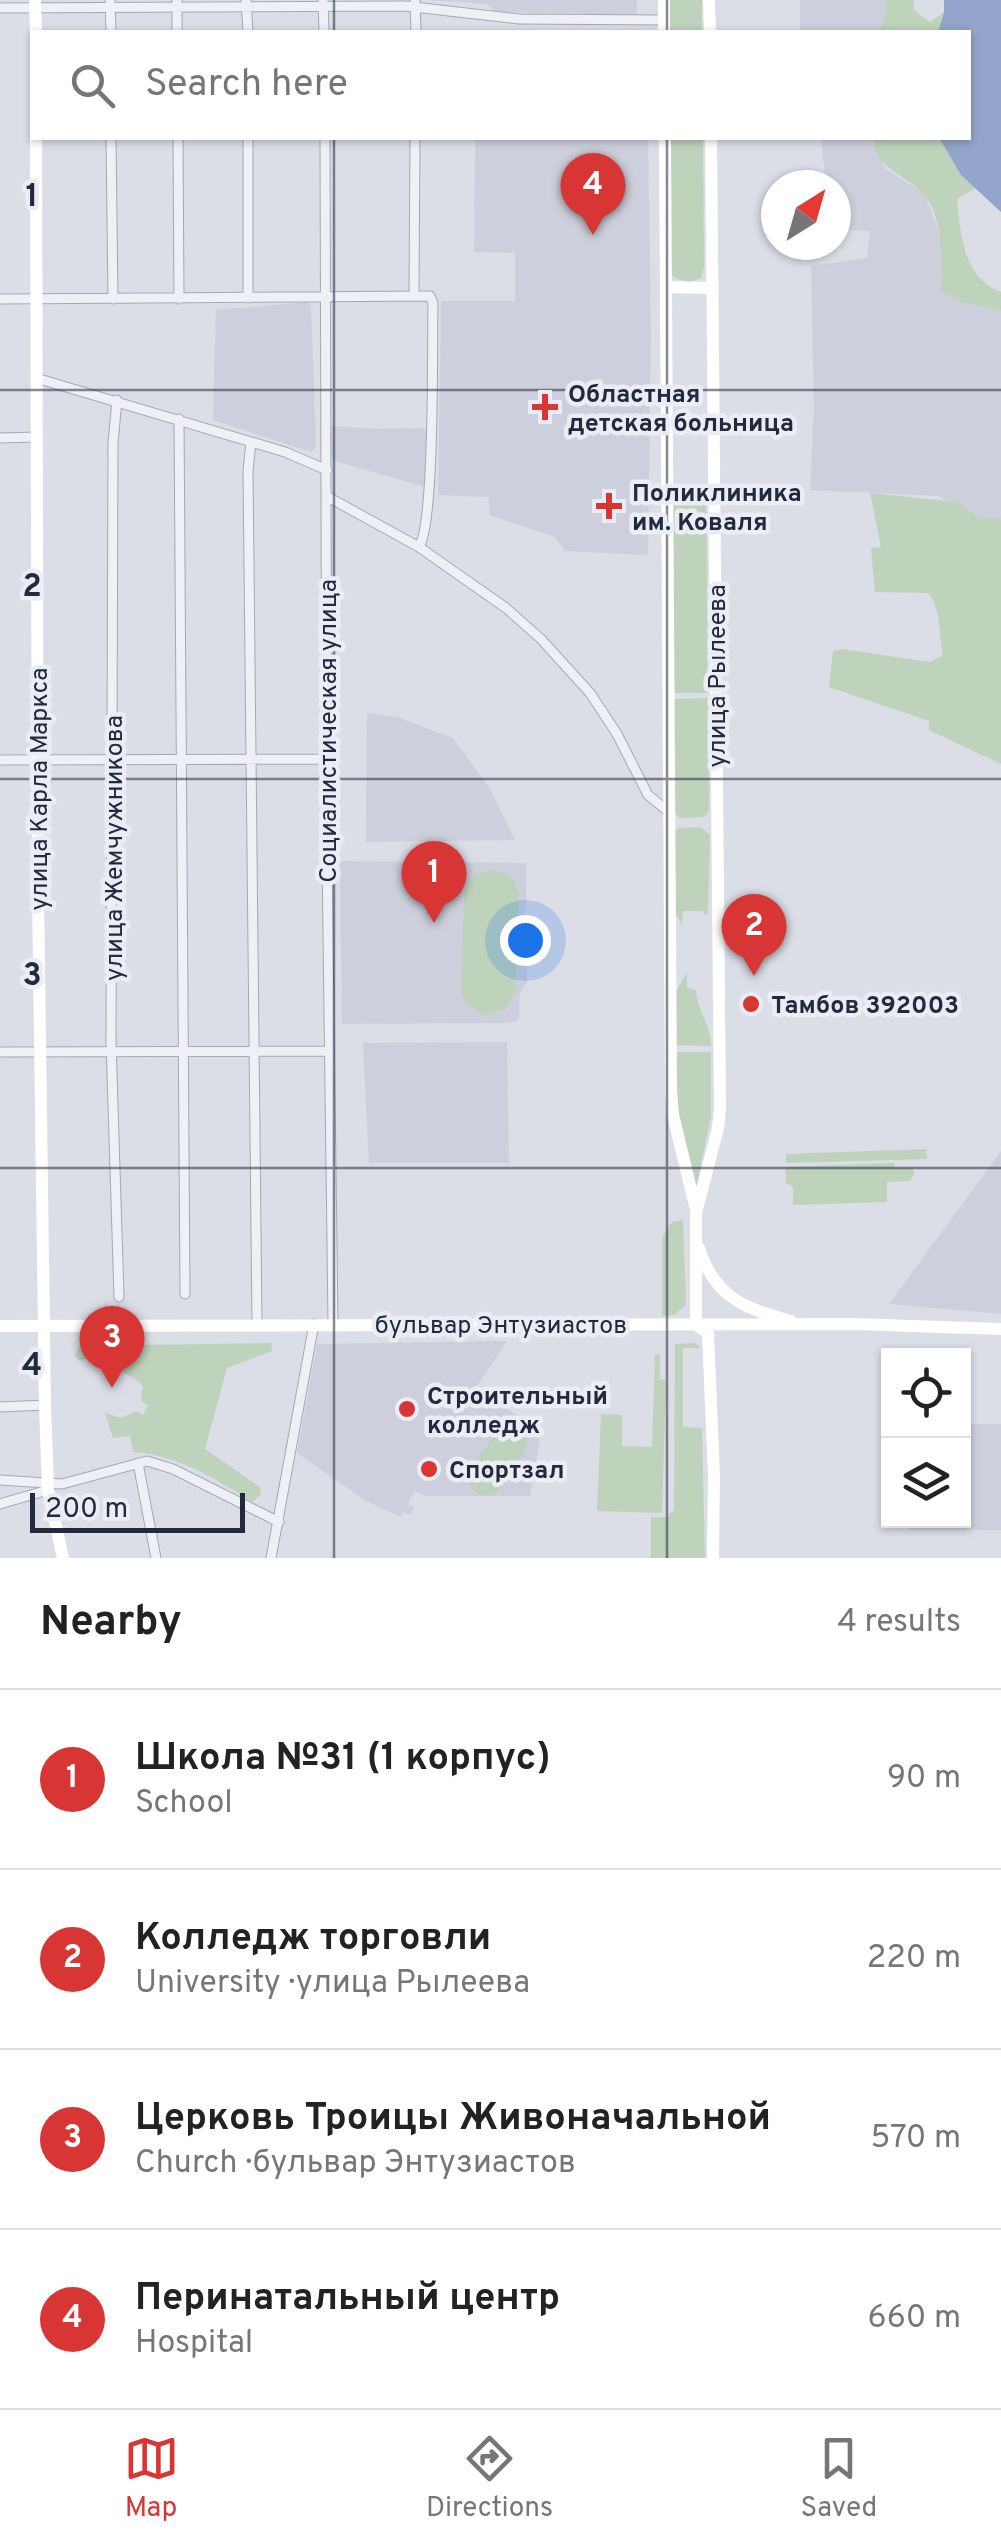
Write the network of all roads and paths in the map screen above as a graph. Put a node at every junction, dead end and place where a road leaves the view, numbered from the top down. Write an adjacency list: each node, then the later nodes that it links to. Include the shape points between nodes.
1 (664, 0): 10 (main road)
2 (710, 0): 17 (main road)
3 (324, 3): 4 (street); 8 (street); 15 (street)
4 (415, 3): 10 (street, via 519,19); 16 (street)
5 (35, 4): 6 (street); 9 (street); 11 (main road)
6 (110, 4): 7 (street); 12 (street)
7 (177, 4): 8 (street); 13 (street)
8 (246, 4): 14 (street)
9 (0, 8)
10 (664, 26)
11 (36, 30)
12 (111, 30)
13 (177, 30)
14 (248, 30)
15 (324, 30)
16 (416, 30)
17 (710, 30)
18 (36, 140): 32 (main road, улица Карла Маркса)
19 (111, 140): 33 (street)
20 (178, 140): 34 (street)
21 (248, 140): 29 (street)
22 (325, 140): 30 (street, Социалистическая улица)
23 (415, 140): 28 (street)
24 (664, 140): 26 (main road, улица Рылеева)
25 (710, 140): 27 (main road, улица Рылеева)
26 (666, 288): 27 (main road); 50 (main road, улица Рылеева)
27 (713, 288): 57 (main road, улица Рылеева, via 720,1109)
28 (414, 294): 30 (street); 43 (street, via 430,296 433,303)
29 (248, 298): 30 (street); 34 (street)
30 (326, 298): 41 (street, Социалистическая улица)
31 (0, 299): 32 (street)
32 (36, 299): 33 (street); 35 (main road, улица Карла Маркса)
33 (113, 299): 34 (street)
34 (179, 299)
35 (36, 378): 36 (street); 39 (main road, улица Карла Маркса)
36 (116, 400): 37 (street); 48 (street, улица Жемчужникова)
37 (179, 419): 40 (street); 49 (street)
38 (0, 438): 39 (street)
39 (36, 438): 47 (main road, улица Карла Маркса)
40 (251, 442): 41 (street); 44 (street)
41 (327, 470): 42 (street, Социалистическая улица)
42 (328, 497): 43 (street); 45 (street, Социалистическая улица)
43 (420, 547): 50 (street, via 506,608 565,662 617,734 648,795)
44 (253, 759): 45 (street); 49 (street); 56 (street)
45 (326, 759): 51 (street, Социалистическая улица)
46 (0, 760): 47 (street)
47 (38, 760): 48 (street); 53 (main road, улица Карла Маркса)
48 (114, 760): 49 (street); 54 (street, улица Жемчужникова)
49 (180, 760): 55 (street)
50 (669, 812): 57 (main road, улица Рылеева, via 671,1090)
51 (329, 1051): 56 (street); 62 (street, Социалистическая улица)
52 (0, 1052): 53 (street)
53 (41, 1052): 54 (street); 67 (main road, улица Карла Маркса)
54 (111, 1052): 55 (street); 60 (street, улица Жемчужникова)
55 (182, 1052): 56 (street); 59 (street)
56 (254, 1052): 65 (street)
57 (696, 1213): 58 (main road, улица Рылеева)
58 (696, 1236): 63 (main road, улица Рылеева); 64 (main road, via 711,1273 733,1300)
59 (186, 1294)
60 (119, 1297)
61 (314, 1324): 62 (main road, бульвар Энтузиастов); 65 (main road, бульвар Энтузиастов); 75 (street)
62 (333, 1324): 63 (main road, бульвар Энтузиастов)
63 (696, 1324): 64 (main road, бульвар Энтузиастов); 79 (main road, улица Рылеева, via 708,1333)
64 (804, 1324): 68 (main road, бульвар Энтузиастов)
65 (257, 1325): 67 (main road, бульвар Энтузиастов)
66 (0, 1326): 67 (main road, бульвар Энтузиастов)
67 (46, 1326): 69 (main road, улица Карла Маркса)
68 (1001, 1329)
69 (45, 1405): 70 (street); 73 (main road, улица Карла Маркса)
70 (0, 1407)
71 (138, 1463): 73 (street); 75 (street, via 173,1469); 77 (street)
72 (0, 1480): 73 (street)
73 (48, 1486): 74 (street); 76 (main road, улица Карла Маркса)
74 (0, 1504)
75 (279, 1522): 78 (street)
76 (62, 1558)
77 (156, 1558)
78 (270, 1558)
79 (713, 1558)

